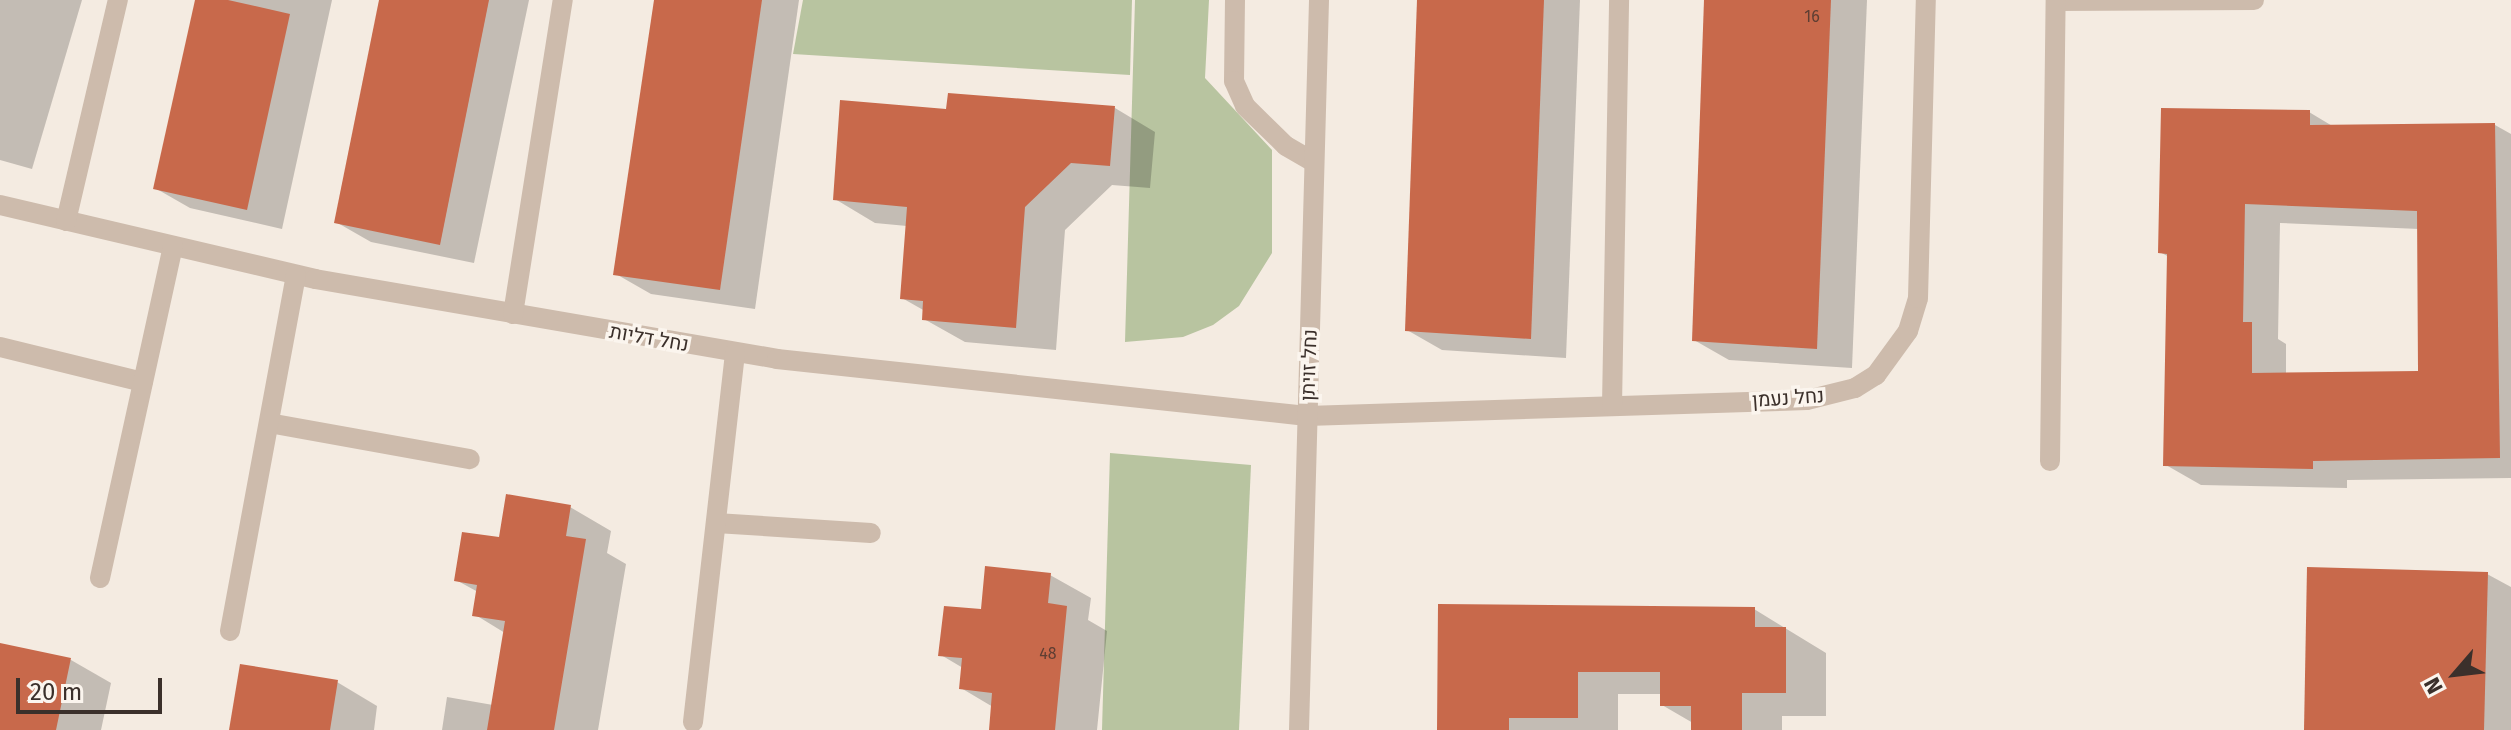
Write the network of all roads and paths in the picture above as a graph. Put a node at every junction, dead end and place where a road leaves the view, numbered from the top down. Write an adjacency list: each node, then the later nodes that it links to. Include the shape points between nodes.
1 (118, 0): 11 (street)
2 (563, 0): 14 (street)
3 (1235, 0): 9 (street, via 1234,81 1245,106 1286,146)
4 (1319, 0): 9 (street, נחל זויתן)
5 (1619, 0): 18 (street)
6 (1926, 0): 18 (street, נחל נעמן, via 1923,256 1918,298 1894,357 1855,388 1807,400)
7 (2254, 0): 8 (street)
8 (2056, 1): 22 (street)
9 (1314, 162): 19 (street, נחל זויתן)
10 (0, 205): 11 (street, נחל דליות)
11 (66, 221): 12 (street, נחל דליות)
12 (173, 246): 13 (street, נחל דליות); 17 (street)
13 (296, 275): 14 (street, נחל דליות); 20 (street)
14 (513, 314): 16 (street, נחל דליות)
15 (0, 347): 17 (street)
16 (735, 352): 19 (street, נחל דליות); 23 (street)
17 (143, 382): 25 (street)
18 (1612, 406): 19 (street, נחל נעמן)
19 (1307, 416): 28 (street, נחל זויתן)
20 (269, 423): 21 (street); 26 (street)
21 (470, 459)
22 (2050, 461)
23 (716, 523): 24 (street); 27 (street)
24 (871, 533)
25 (100, 578)
26 (230, 631)
27 (693, 722)
28 (1299, 730)

